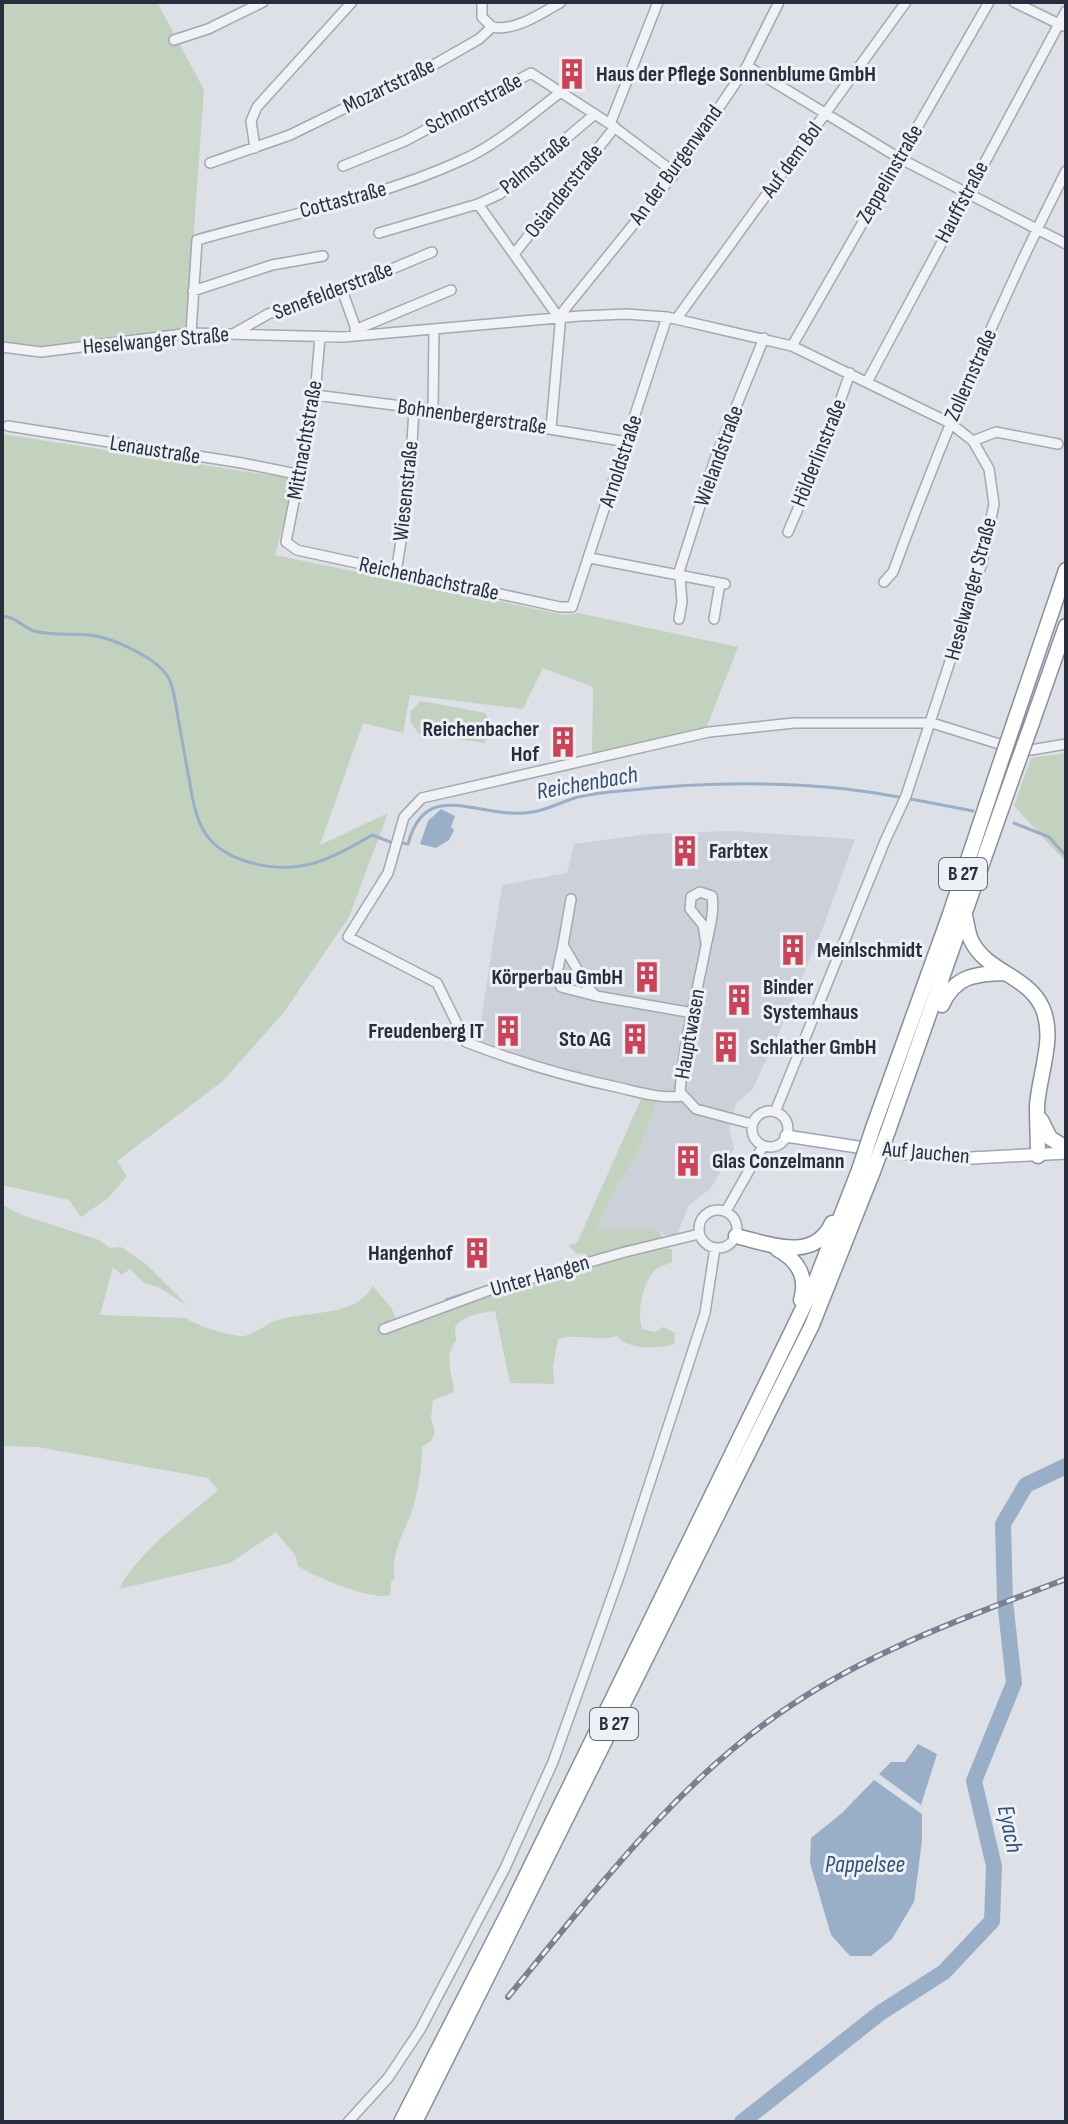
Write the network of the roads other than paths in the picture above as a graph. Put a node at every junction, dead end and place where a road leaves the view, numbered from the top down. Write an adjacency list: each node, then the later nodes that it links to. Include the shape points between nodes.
1 (263, 2): 13 (street)
2 (352, 2): 19 (street, via 257,107 251,121)
3 (482, 2): 12 (street, via 482,17)
4 (561, 2): 12 (street, Mozartstraße, via 516,25)
5 (658, 2): 18 (street, Osianderstraße)
6 (779, 2): 14 (street, An der Burgenwand)
7 (906, 2): 17 (street, Auf dem Bol)
8 (989, 2): 20 (street, Zeppelinstraße)
9 (1014, 2): 11 (street)
10 (1066, 11): 11 (street, Hauffstraße)
11 (1063, 26): 25 (street, Hauffstraße)
12 (492, 27): 19 (street, Mozartstraße, via 437,63)
13 (174, 40)
14 (747, 66): 17 (street); 24 (street, An der Burgenwand)
15 (561, 92): 16 (street, Schnorrstraße); 22 (street, Schnorrstraße, via 531,73 405,141); 35 (street, Cottastraße, via 462,161 404,183 197,240)
16 (595, 114): 18 (street, Schnorrstraße); 26 (street, Palmstraße, via 500,194)
17 (826, 114): 20 (street); 37 (street, Auf dem Bol)
18 (612, 125): 24 (street, Schnorrstraße); 31 (street, Osianderstraße)
19 (255, 148): 21 (street, Mozartstraße)
20 (899, 158): 25 (street); 44 (street, Zeppelinstraße)
21 (210, 163)
22 (343, 166)
23 (1066, 171): 27 (street, Zollernstraße)
24 (675, 173): 36 (street, An der Burgenwand)
25 (967, 191): 27 (street); 47 (street, Hauffstraße)
26 (478, 204): 28 (street, Palmstraße); 31 (street, Osianderstraße)
27 (1037, 228): 29 (street); 51 (street, Zollernstraße)
28 (379, 233)
29 (1066, 244)
30 (432, 252): 33 (street, Senefelderstraße)
31 (514, 254): 36 (street, Osianderstraße)
32 (323, 256): 35 (street, via 272,265)
33 (342, 290): 39 (street); 41 (street, Senefelderstraße, via 268,314)
34 (451, 290): 39 (street)
35 (193, 291): 40 (street, Cottastraße)
36 (559, 318): 37 (street, Heselwanger Straße); 38 (street, Heselwanger Straße); 53 (street)
37 (672, 318): 43 (street, Heselwanger Straße); 55 (street, Arnoldstraße)
38 (434, 329): 39 (street, Heselwanger Straße); 50 (street)
39 (357, 332): 42 (street, Heselwanger Straße)
40 (191, 333): 41 (street, Heselwanger Straße); 45 (street, Heselwanger Straße, via 41,352)
41 (235, 333): 42 (street, Heselwanger Straße)
42 (320, 337): 48 (street, Mittnachtstraße)
43 (764, 338): 44 (street, Heselwanger Straße); 63 (street, Wielandstraße, via 716,456)
44 (792, 346): 46 (street, Heselwanger Straße)
45 (2, 347)
46 (850, 373): 47 (street, Heselwanger Straße); 58 (street, Hölderlinstraße)
47 (867, 382): 51 (street, Heselwanger Straße)
48 (315, 395): 49 (street, Bohnenbergerstraße); 57 (street, Mittnachtstraße)
49 (414, 409): 50 (street, Bohnenbergerstraße); 62 (street, Wiesenstraße, via 409,493)
50 (433, 410): 53 (street, Bohnenbergerstraße)
51 (950, 423): 54 (street, Heselwanger Straße); 64 (street, Zollernstraße, via 893,572)
52 (8, 426): 57 (street, Lenaustraße)
53 (551, 428): 55 (street, Bohnenbergerstraße)
54 (973, 441): 56 (street, via 996,432); 69 (street, Heselwanger Straße, via 989,469 994,504 982,563)
55 (628, 442): 60 (street, Arnoldstraße)
56 (1058, 444)
57 (301, 475): 59 (street, Mittnachtstraße)
58 (788, 532)
59 (286, 542): 62 (street, Reichenbachstraße, via 297,550)
60 (590, 558): 63 (street); 65 (street, Arnoldstraße)
61 (1066, 570): 83 (highway, B 27, bridge)
62 (396, 572): 65 (street, Reichenbachstraße)
63 (679, 575): 66 (street); 67 (street, via 722,584)
64 (884, 582)
65 (575, 606)
66 (679, 619)
67 (714, 619)
68 (1066, 626): 72 (highway, B 27, bridge)
69 (932, 723): 70 (street, via 1012,748); 79 (street, via 794,723 709,732 422,798 404,817 388,873 348,937 437,983 466,1042 584,1080); 81 (street, Heselwanger Straße)
70 (1066, 744)
71 (571, 899): 74 (street)
72 (965, 916): 75 (highway, via 971,940); 78 (highway, B 27)
73 (706, 943): 73 (street, Hauptwasen, via 713,903 712,896 700,892 691,897 690,909 703,925); 77 (street, Hauptwasen)
74 (563, 945): 76 (street); 76 (street, via 557,973 561,987)
75 (1005, 973): 78 (highway, via 960,981 948,991); 80 (highway, via 1021,980 1044,1010 1047,1030)
76 (596, 996): 77 (street)
77 (693, 1013): 79 (street, Hauptwasen, via 681,1072)
78 (923, 1036): 83 (highway, B 27)
79 (683, 1096): 82 (street, Hauptwasen, via 696,1109)
80 (1037, 1104): 86 (highway, via 1043,1128); 87 (highway)
81 (775, 1112): 82 (street, via 762,1113); 84 (street, via 786,1120)
82 (752, 1124): 85 (street, via 754,1138)
83 (880, 1130): 88 (highway, B 27, bridge)
84 (786, 1136): 85 (street, via 776,1146); 87 (main road, Auf Jauchen, via 912,1154)
85 (763, 1146): 90 (street)
86 (1066, 1151): 87 (main road, Auf Jauchen)
87 (1038, 1156)
88 (865, 1172): 89 (highway, B 27); 99 (highway, B 27, via 812,1325)
89 (852, 1188): 93 (highway, via 820,1242 789,1248); 96 (highway, B 27)
90 (726, 1211): 91 (street, via 703,1216); 92 (street, via 736,1224)
91 (699, 1234): 94 (street); 95 (street, Unter Hangen, via 487,1291)
92 (736, 1236): 93 (highway); 94 (street)
93 (766, 1243): 96 (highway, via 790,1256 802,1273 804,1290)
94 (715, 1248): 97 (street, via 705,1313 553,1762 512,1855 420,2030 388,2078)
95 (384, 1329)
96 (788, 1339): 98 (highway, B 27)
97 (348, 2122)
98 (401, 2122)
99 (415, 2122)

